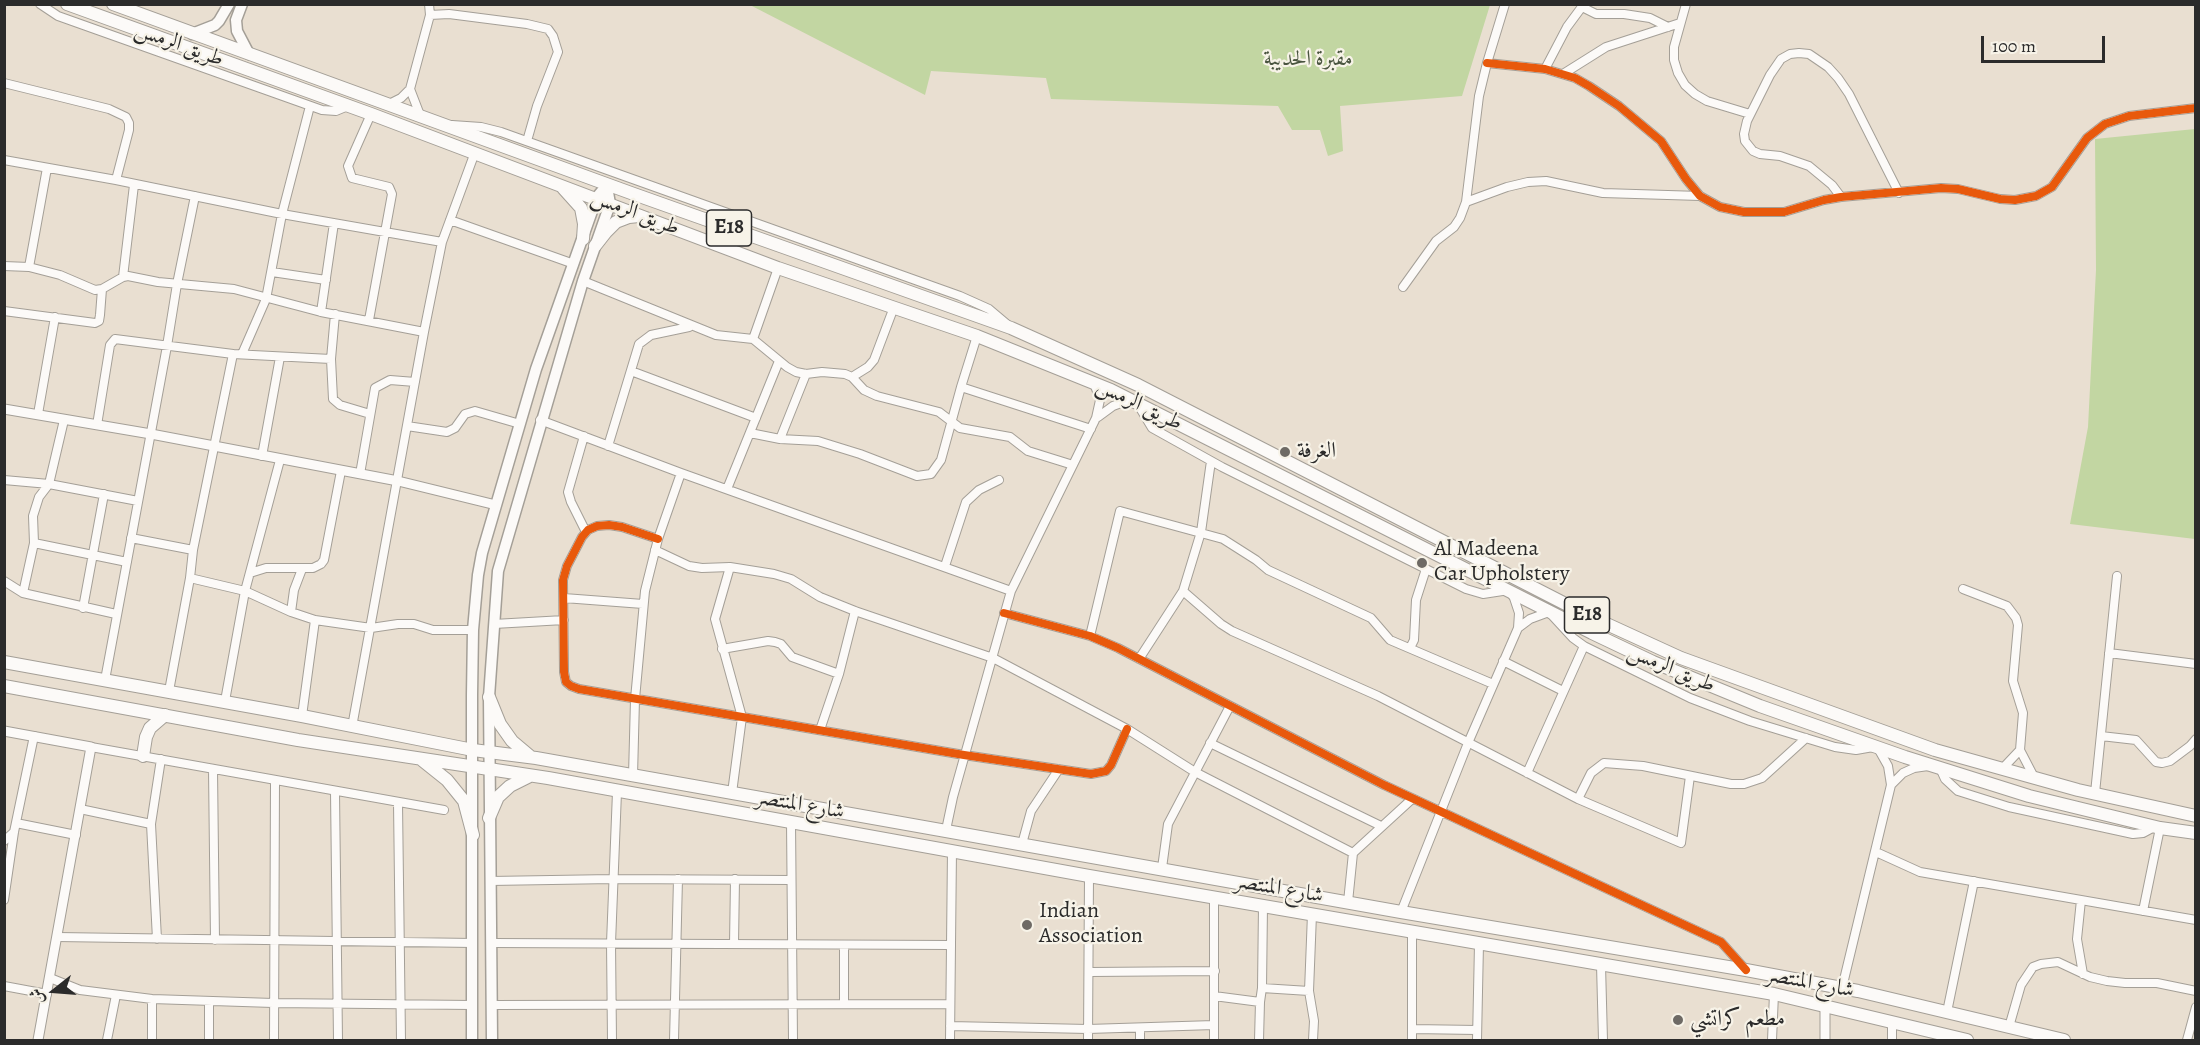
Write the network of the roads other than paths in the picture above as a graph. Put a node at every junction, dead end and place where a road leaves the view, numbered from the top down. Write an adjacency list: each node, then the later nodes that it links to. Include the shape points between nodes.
1 (40, 4): 21 (street, via 58,16)
2 (67, 4): 22 (main road, طريق الرمس / E18)
3 (113, 4): 13 (main road, طريق الرمس / E18)
4 (229, 4): 13 (main road, via 215,25)
5 (242, 4): 14 (main road, via 236,26)
6 (429, 4): 10 (street)
7 (1505, 4): 15 (street)
8 (1686, 4): 11 (street)
9 (1583, 6): 12 (street, via 1604,16 1650,18); 16 (street)
10 (430, 15): 19 (street); 28 (street, via 527,24 548,30 553,36 558,52)
11 (1680, 24): 12 (street); 25 (street, via 1674,60 1685,85 1707,101)
12 (1668, 27): 17 (street, via 1606,47)
13 (192, 33): 14 (main road, طريق الرمس / E18)
14 (249, 54): 20 (main road, طريق الرمس / E18)
15 (1487, 63): 16 (street); 41 (street)
16 (1545, 69): 17 (street)
17 (1563, 74): 37 (street, via 1589,86 1654,134)
18 (4, 83): 32 (street, via 109,109 126,117 129,130)
19 (410, 90): 20 (street); 26 (street)
20 (389, 104): 26 (main road, طريق الرمس / E18)
21 (310, 106): 22 (street, via 329,111); 43 (street)
22 (348, 106): 24 (main road, طريق الرمس / E18)
23 (2196, 108): 36 (street, via 2128,116 2105,124 2087,138 2052,187 2036,196 2000,199 1941,188)
24 (371, 114): 29 (main road, طريق الرمس / E18); 47 (street, via 348,166 352,178 392,190)
25 (1750, 114): 36 (street, via 1781,59 1799,52 1809,54 1828,67 1849,94); 39 (street, via 1744,134 1753,152 1809,166)
26 (420, 115): 27 (main road, طريق الرمس / E18)
27 (448, 126): 28 (street, via 481,127); 35 (main road, طريق الرمس / E18)
28 (527, 141): 70 (street, via 960,296 988,309)
29 (474, 155): 34 (main road, طريق الرمس / E18); 45 (street)
30 (4, 160): 31 (street)
31 (47, 168): 32 (street); 53 (street)
32 (116, 180): 33 (street)
33 (134, 185): 38 (street); 56 (street)
34 (560, 185): 40 (main road, طريق الرمس / E18); 48 (main road, via 581,208)
35 (606, 185): 40 (main road); 42 (main road); 70 (main road, طريق الرمس / E18)
36 (1899, 193): 39 (street)
37 (1700, 195): 39 (street, via 1720,207 1744,212 1777,212); 41 (street, via 1613,194 1546,181 1507,187)
38 (195, 196): 43 (street); 59 (street)
39 (1841, 197)
40 (597, 199): 42 (main road, طريق الرمس / E18); 48 (main road)
41 (1466, 202): 60 (street, via 1454,227 1436,242)
42 (610, 204): 44 (main road, طريق الرمس / E18); 50 (main road)
43 (282, 214): 46 (street); 55 (street)
44 (642, 216): 50 (main road, via 616,222); 54 (main road, طريق الرمس / E18)
45 (450, 220): 49 (street); 51 (street)
46 (334, 223): 47 (street); 57 (street)
47 (386, 232): 49 (street); 68 (street)
48 (583, 239): 51 (main road)
49 (442, 243): 71 (street)
50 (596, 246): 58 (main road)
51 (574, 264): 80 (main road)
52 (4, 266): 53 (street)
53 (29, 267): 61 (street)
54 (778, 268): 63 (main road, طريق الرمس / E18); 73 (street)
55 (272, 272): 57 (street); 62 (street)
56 (123, 277): 59 (street); 61 (street)
57 (326, 280): 65 (street)
58 (583, 280): 69 (street); 94 (main road)
59 (177, 284): 62 (street, via 234,289); 74 (street)
60 (1403, 287)
61 (102, 289): 67 (street, via 99,321)
62 (266, 298): 65 (street); 76 (street)
63 (894, 307): 72 (main road, طريق الرمس / E18); 83 (street, via 874,360)
64 (4, 311): 67 (street)
65 (321, 312): 66 (street)
66 (335, 314): 68 (street); 78 (street)
67 (55, 317): 89 (street)
68 (369, 320): 71 (street)
69 (690, 326): 73 (street, via 716,336); 81 (street, via 644,340 639,344)
70 (1011, 328): 206 (main road, طريق الرمس / E18, via 1138,385 1587,615 1682,658)
71 (424, 332): 84 (street)
72 (977, 336): 85 (main road, طريق الرمس / E18); 86 (street)
73 (753, 339): 79 (street)
74 (167, 346): 75 (street); 97 (street, via 112,340); 101 (street)
75 (233, 354): 76 (street); 104 (street)
76 (242, 354): 77 (street)
77 (280, 357): 78 (street); 106 (street)
78 (331, 359): 90 (street, via 333,399)
79 (779, 361): 82 (street); 92 (street)
80 (536, 369): 94 (main road, via 550,379 539,411); 96 (main road)
81 (631, 371): 92 (street); 105 (street)
82 (806, 374): 83 (street, via 838,373); 103 (street)
83 (852, 377): 95 (street, via 864,390 877,396 939,412)
84 (415, 382): 90 (street, via 390,380 379,385); 98 (street)
85 (1094, 382): 87 (main road, طريق الرمس / E18); 91 (street, via 1100,400)
86 (961, 387): 95 (street); 99 (street)
87 (1134, 402): 91 (street, via 1113,406); 108 (street, via 1152,428); 138 (main road, طريق الرمس / E18)
88 (4, 409): 89 (street)
89 (38, 414): 93 (street)
90 (370, 414): 112 (street)
91 (1096, 417): 99 (street)
92 (756, 418): 100 (street)
93 (64, 420): 97 (street); 116 (street)
94 (540, 420): 102 (street); 154 (main road, via 498,571)
95 (950, 422): 103 (street, via 940,460 931,474 922,476 826,443); 109 (street, via 965,429 1010,437 1028,451)
96 (520, 424): 98 (street, via 475,411 465,414 447,432); 120 (main road)
97 (97, 425): 101 (street)
98 (407, 426): 115 (street)
99 (1090, 429): 109 (street)
100 (750, 433): 103 (street); 117 (street)
101 (151, 434): 104 (street); 119 (street)
102 (584, 436): 105 (street); 121 (street, via 568,492)
103 (780, 439)
104 (214, 446): 106 (street); 126 (street)
105 (608, 446): 111 (street)
106 (262, 456): 107 (street)
107 (280, 460): 110 (street); 134 (street)
108 (1211, 461): 122 (street); 133 (street)
109 (1073, 465): 141 (street)
110 (341, 471): 112 (street); 132 (street, via 324,560 313,568)
111 (681, 473): 117 (street); 124 (street)
112 (360, 474): 115 (street)
113 (4, 480): 116 (street)
114 (999, 480): 130 (street, via 966,502)
115 (398, 481): 120 (street); 155 (street)
116 (50, 484): 118 (street); 125 (street, via 39,497 33,516)
117 (726, 489): 130 (street)
118 (104, 494): 119 (street); 128 (street)
119 (138, 501): 123 (street)
120 (496, 505): 157 (main road, via 482,553)
121 (586, 532): 124 (street, via 609,525); 144 (street, via 567,566)
122 (1201, 532): 142 (street); 158 (street, via 1120,511); 160 (street, via 1223,539 1268,570 1371,618 1390,640)
123 (131, 537): 126 (street); 129 (street)
124 (658, 539): 127 (street)
125 (34, 543): 128 (street); 143 (street)
126 (193, 550): 136 (street)
127 (655, 550): 131 (street, via 689,566); 145 (street)
128 (93, 555): 129 (street); 146 (street)
129 (127, 562): 151 (street)
130 (945, 566): 141 (street)
131 (729, 567): 147 (street, via 791,579 819,597); 161 (street, via 715,619)
132 (302, 569): 134 (street, via 266,568); 148 (street)
133 (1426, 569): 138 (street, via 1472,592); 160 (street, via 1416,600)
134 (250, 573): 140 (street)
135 (2117, 576): 162 (street)
136 (190, 578): 140 (street); 172 (street)
137 (4, 581): 143 (street)
138 (1509, 590): 149 (main road, طريق الرمس / E18); 156 (street, via 1519,613)
139 (1963, 590): 194 (street, via 2007,606 2016,618 2013,681 2023,713)
140 (245, 591): 148 (street); 176 (street)
141 (1011, 591): 150 (street)
142 (1183, 591): 164 (street); 190 (street, via 1232,631 1378,696)
143 (23, 593): 146 (street)
144 (564, 598): 145 (street); 153 (street)
145 (643, 604): 175 (street)
146 (83, 608): 151 (street)
147 (855, 611): 163 (street); 168 (street)
148 (291, 612): 152 (street)
149 (1549, 612): 156 (street); 159 (street); 192 (main road, طريق الرمس / E18, via 1653,662)
150 (1004, 613): 158 (street); 163 (street)
151 (116, 614): 169 (street)
152 (315, 620): 155 (street); 179 (street)
153 (564, 620): 154 (street); 175 (street, via 566,682 579,689)
154 (494, 624): 174 (main road)
155 (371, 628): 157 (street, via 414,624 433,630); 181 (street)
156 (1518, 628): 166 (street)
157 (473, 630): 193 (main road)
158 (1090, 636): 164 (street)
159 (1584, 646): 173 (street); 187 (street, via 1717,709)
160 (1410, 648): 170 (street)
161 (722, 649): 168 (street, via 775,642 792,657); 180 (street)
162 (2109, 652): 167 (street); 186 (street)
163 (993, 658): 182 (street); 196 (street)
164 (1139, 659): 177 (street)
165 (4, 662): 169 (main road, شارع المنتصر)
166 (1503, 662): 170 (street); 173 (street)
167 (2196, 664)
168 (839, 674): 183 (street)
169 (105, 680): 172 (main road, شارع المنتصر)
170 (1493, 684): 190 (street)
171 (4, 686): 178 (main road, شارع المنتصر)
172 (169, 691): 176 (main road, شارع المنتصر)
173 (1563, 691): 208 (street)
174 (489, 697): 195 (main road); 199 (main road, via 500,724)
175 (635, 699): 180 (street); 210 (street)
176 (225, 701): 179 (main road, شارع المنتصر)
177 (1230, 706): 189 (street); 219 (street)
178 (165, 715): 197 (main road, via 150,728); 198 (main road, شارع المنتصر)
179 (302, 716): 181 (main road, شارع المنتصر)
180 (742, 717): 183 (street); 217 (street)
181 (352, 727): 193 (main road, شارع المنتصر)
182 (1126, 729): 205 (street, via 1106,771 1091,774); 207 (street)
183 (820, 730): 196 (street)
184 (4, 731): 185 (street)
185 (34, 736): 191 (street); 228 (street)
186 (2101, 736): 188 (street, via 2136,740 2162,764); 218 (street)
187 (1806, 738): 192 (street, via 1849,750); 211 (street, via 1762,778 1744,784)
188 (2196, 739)
189 (1210, 743): 207 (street); 230 (street)
190 (1468, 743): 208 (street); 224 (street)
191 (91, 747): 197 (street); 222 (street)
192 (1876, 748): 201 (main road, طريق الرمس / E18); 214 (street, via 1888,766)
193 (473, 750): 195 (main road, شارع المنتصر); 202 (main road)
194 (2020, 750): 206 (street); 212 (street)
195 (490, 752): 199 (main road, شارع المنتصر); 204 (main road)
196 (964, 755): 205 (street); 232 (street)
197 (143, 756): 200 (street)
198 (418, 758): 202 (main road, شارع المنتصر); 236 (main road, via 447,780 464,801)
199 (532, 758): 210 (main road, شارع المنتصر)
200 (160, 759): 203 (street); 229 (street)
201 (1936, 767): 214 (street, via 1914,768); 231 (main road, طريق الرمس / E18, via 2029,796)
202 (473, 768): 204 (main road, شارع المنتصر); 236 (main road)
203 (213, 769): 213 (street); 262 (street)
204 (490, 770): 209 (main road, شارع المنتصر); 226 (main road)
205 (1059, 770): 238 (street, via 1031,811)
206 (2001, 770): 212 (main road, طريق الرمس / E18)
207 (1196, 772): 240 (street); 242 (street, via 1168,824)
208 (1527, 773): 220 (street)
209 (530, 776): 216 (main road, شارع المنتصر); 226 (main road, via 498,797)
210 (633, 776): 217 (main road, شارع المنتصر)
211 (1690, 776): 220 (street, via 1604,763 1591,772); 220 (street, via 1681,843)
212 (2035, 778): 218 (main road, طريق الرمس / E18)
213 (274, 780): 215 (street); 263 (street)
214 (1891, 785): 241 (street)
215 (335, 792): 221 (street); 264 (street)
216 (617, 792): 227 (main road, شارع المنتصر); 244 (street)
217 (732, 793): 232 (main road, شارع المنتصر)
218 (2095, 793): 225 (main road, طريق الرمس / E18)
219 (1412, 799): 224 (street); 230 (street)
220 (1578, 799)
221 (398, 803): 223 (street); 265 (street)
222 (80, 809): 229 (street); 235 (street)
223 (444, 810)
224 (1439, 812): 256 (street); 276 (street, via 1721,942)
225 (2196, 816)
226 (489, 818): 248 (main road)
227 (790, 822): 239 (main road, شارع المنتصر); 247 (street)
228 (16, 823): 233 (street); 235 (street)
229 (151, 824): 261 (street)
230 (1382, 826): 240 (street)
231 (2158, 827): 234 (main road, طريق الرمس / E18); 255 (street)
232 (946, 830): 238 (main road, شارع المنتصر)
233 (14, 832): 237 (street); 251 (street)
234 (2196, 833)
235 (76, 835): 260 (street)
236 (473, 835): 266 (main road)
237 (4, 841)
238 (1022, 844): 242 (main road, شارع المنتصر)
239 (952, 850): 243 (main road, شارع المنتصر); 274 (street)
240 (1353, 852): 253 (street)
241 (1876, 852): 249 (street, via 1920,872); 283 (street)
242 (1162, 868): 253 (main road, شارع المنتصر)
243 (1089, 876): 250 (main road, شارع المنتصر); 278 (street)
244 (614, 879): 245 (street); 248 (street); 268 (street)
245 (678, 879): 246 (street); 269 (street)
246 (735, 879): 247 (street); 270 (street)
247 (791, 880): 272 (street)
248 (490, 881): 267 (main road)
249 (1974, 881): 252 (street); 305 (street)
250 (1214, 898): 254 (main road, شارع المنتصر); 277 (street)
251 (4, 900)
252 (2081, 900): 255 (street); 279 (street, via 2077,939)
253 (1348, 902): 256 (main road, شارع المنتصر)
254 (1263, 906): 257 (main road, شارع المنتصر); 282 (street)
255 (2143, 911): 258 (street)
256 (1401, 912): 276 (main road, شارع المنتصر)
257 (1312, 914): 259 (main road, شارع المنتصر); 284 (street)
258 (2196, 920)
259 (1412, 932): 271 (main road, شارع المنتصر); 312 (street)
260 (57, 938): 261 (street); 280 (street)
261 (157, 939): 262 (street)
262 (215, 940): 263 (street)
263 (274, 941): 264 (street); 293 (street)
264 (337, 941): 265 (street); 294 (street)
265 (400, 942): 266 (street); 298 (street)
266 (473, 943): 299 (main road)
267 (493, 943): 268 (street); 300 (main road)
268 (611, 943): 269 (street); 301 (street)
269 (676, 944): 270 (street); 302 (street)
270 (734, 944): 272 (street)
271 (1479, 944): 275 (main road, شارع المنتصر); 313 (street)
272 (792, 945): 273 (street); 295 (street)
273 (844, 945): 274 (street); 296 (street)
274 (951, 945): 297 (street)
275 (1601, 965): 287 (main road, شارع المنتصر); 334 (street)
276 (1746, 970): 283 (main road, شارع المنتصر)
277 (1215, 971): 278 (street); 289 (street)
278 (1090, 972): 311 (street)
279 (2083, 974): 285 (street, via 2107,981 2157,983); 309 (street, via 2058,962 2033,967 2021,985)
280 (50, 978): 286 (street); 288 (street, via 80,990)
281 (4, 986): 286 (street)
282 (1262, 988): 284 (street); 292 (street)
283 (1842, 988): 305 (main road, شارع المنتصر)
284 (1309, 991): 331 (street)
285 (2196, 991)
286 (47, 994): 314 (street)
287 (1774, 994): 303 (main road, شارع المنتصر); 335 (street)
288 (116, 995): 290 (street); 315 (street)
289 (1214, 996): 292 (street); 307 (street)
290 (152, 999): 291 (street); 316 (street)
291 (209, 1002): 293 (street); 317 (street)
292 (1260, 1002): 330 (street)
293 (273, 1004): 294 (street); 318 (street)
294 (337, 1004): 298 (street); 319 (street)
295 (792, 1004): 296 (street); 302 (street); 325 (street)
296 (844, 1004): 297 (street)
297 (950, 1004): 308 (street)
298 (400, 1005): 299 (street); 320 (street)
299 (472, 1005): 321 (main road)
300 (492, 1005): 301 (street); 322 (main road)
301 (611, 1005): 302 (street); 323 (street)
302 (675, 1005): 324 (street)
303 (1825, 1006): 306 (main road, شارع المنتصر); 336 (street)
304 (2196, 1007): 340 (street)
305 (1947, 1012): 309 (main road, شارع المنتصر)
306 (1892, 1022): 337 (street); 338 (main road, شارع المنتصر)
307 (1214, 1025): 310 (street); 329 (street)
308 (950, 1026): 311 (street); 326 (street)
309 (2008, 1027): 339 (main road, شارع المنتصر)
310 (1140, 1028): 311 (street); 328 (street)
311 (1088, 1029): 327 (street)
312 (1412, 1029): 313 (street); 332 (street)
313 (1477, 1030): 333 (street)
314 (38, 1041)
315 (107, 1041)
316 (152, 1041)
317 (209, 1041)
318 (274, 1041)
319 (338, 1041)
320 (400, 1041)
321 (472, 1041)
322 (492, 1041)
323 (612, 1041)
324 (674, 1041)
325 (793, 1041)
326 (950, 1041)
327 (1088, 1041)
328 (1140, 1041)
329 (1214, 1041)
330 (1259, 1041)
331 (1313, 1041)
332 (1412, 1041)
333 (1477, 1041)
334 (1603, 1041)
335 (1772, 1041)
336 (1826, 1041)
337 (1892, 1041)
338 (1967, 1041)
339 (2064, 1041)
340 (2187, 1041)

